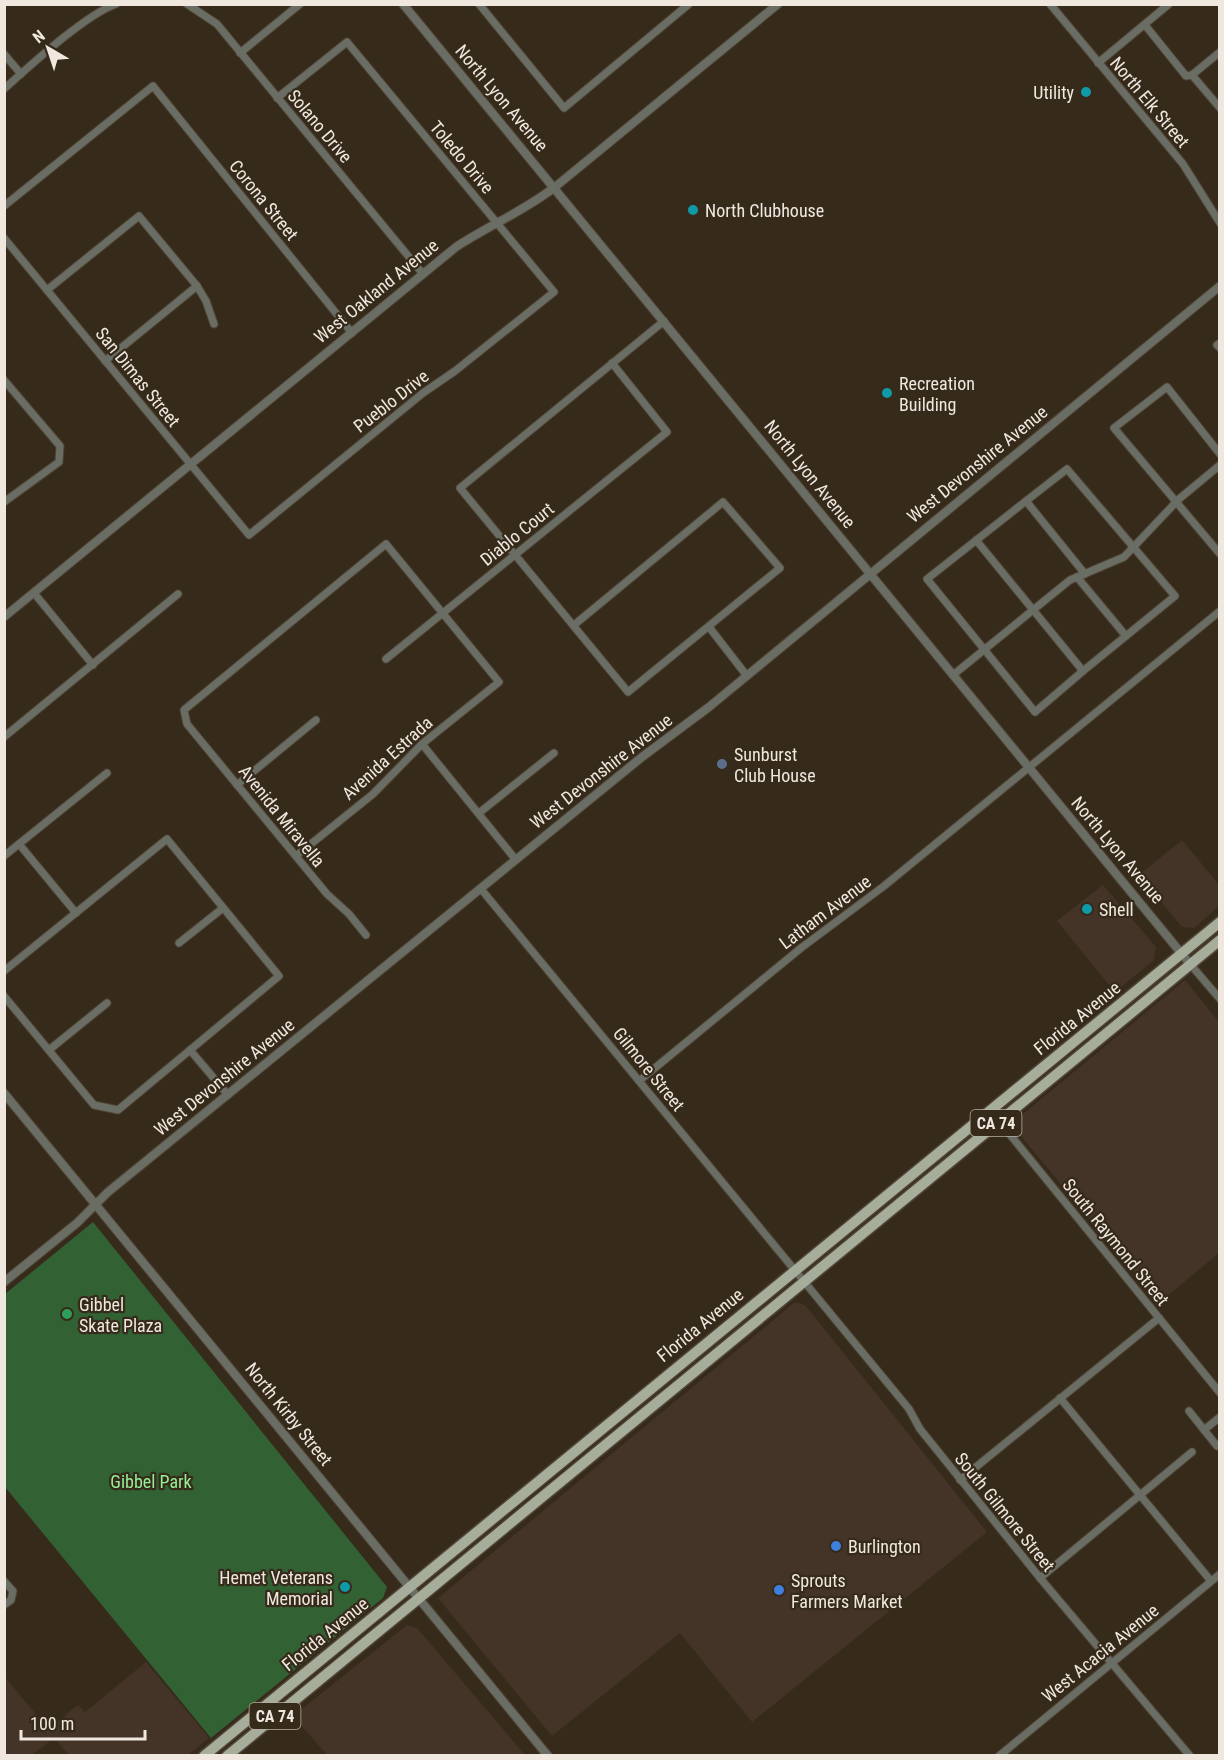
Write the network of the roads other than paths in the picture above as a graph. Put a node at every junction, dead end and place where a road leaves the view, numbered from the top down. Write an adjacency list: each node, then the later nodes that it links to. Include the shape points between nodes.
1 (116, 4): 15 (street, via 76,29)
2 (187, 4): 12 (street, Solano Drive, via 216,24)
3 (300, 4): 12 (street)
4 (403, 4): 20 (street, North Lyon Avenue)
5 (479, 4): 6 (street, via 564,108)
6 (689, 4)
7 (778, 4): 20 (street, West Oakland Avenue)
8 (1050, 4): 14 (street, North Elk Street)
9 (1169, 4): 10 (street)
10 (1145, 25): 14 (street); 16 (street, via 1186,76)
11 (1220, 52): 16 (street)
12 (240, 53): 18 (street, Solano Drive)
13 (4, 54): 15 (street)
14 (1098, 63): 23 (street, North Elk Street, via 1183,164)
15 (21, 74): 17 (street)
16 (1192, 75): 19 (street)
17 (4, 89)
18 (277, 98): 22 (street, Toledo Drive, via 347,42); 25 (street, Solano Drive)
19 (1220, 108)
20 (555, 188): 22 (street, West Oakland Avenue); 30 (street, North Lyon Avenue)
21 (4, 206): 32 (street, Corona Street, via 153,86)
22 (498, 223): 25 (street, West Oakland Avenue, via 456,247); 29 (street, Toledo Drive)
23 (1220, 223)
24 (4, 238): 28 (street, San Dimas Street)
25 (423, 274): 32 (street, West Oakland Avenue)
26 (197, 286): 28 (street, via 139,216); 31 (street); 33 (street)
27 (1220, 286): 47 (street, West Devonshire Avenue)
28 (47, 290): 33 (street, San Dimas Street)
29 (554, 292): 42 (street, Pueblo Drive)
30 (664, 321): 34 (street); 47 (street, North Lyon Avenue)
31 (214, 324)
32 (351, 333): 37 (street, West Oakland Avenue)
33 (105, 361): 37 (street, San Dimas Street)
34 (612, 363): 46 (street, Diablo Court, via 667,432); 46 (street, via 460,488)
35 (4, 380): 40 (street, via 60,446 58,462)
36 (1220, 454): 41 (street, via 1167,387 1114,428)
37 (190, 465): 42 (street, San Dimas Street); 49 (street, West Oakland Avenue)
38 (1220, 465): 41 (street)
39 (1026, 501): 43 (street); 44 (street, via 1067,469); 48 (street)
40 (4, 502)
41 (1175, 502): 44 (street); 45 (street)
42 (249, 535)
43 (975, 540): 51 (street); 58 (street, via 927,579)
44 (1133, 548): 48 (street, via 1124,558); 57 (street, via 1175,596)
45 (1220, 554)
46 (516, 555): 53 (street, Diablo Court); 55 (street)
47 (870, 573): 62 (street, North Lyon Avenue); 63 (street, West Devonshire Avenue)
48 (1081, 575): 51 (street); 57 (street)
49 (34, 593): 54 (street, West Oakland Avenue); 60 (street)
50 (178, 594): 60 (street)
51 (1032, 611): 58 (street); 61 (street)
52 (1220, 611): 68 (street, Latham Avenue)
53 (443, 613): 59 (street, Diablo Court); 66 (street, Avenida Estrada, via 499,682); 70 (street, Avenida Miravella, via 386,544 184,710 187,724)
54 (4, 617)
55 (574, 626): 56 (street, via 628,692); 56 (street, via 723,501 780,568)
56 (709, 627): 63 (street)
57 (1126, 636): 61 (street)
58 (984, 650): 61 (street, via 1035,712); 62 (street)
59 (386, 659)
60 (93, 664): 65 (street)
61 (1083, 671)
62 (953, 675): 68 (street, North Lyon Avenue)
63 (747, 676): 75 (street, West Devonshire Avenue)
64 (316, 720): 70 (street)
65 (4, 737)
66 (422, 744): 71 (street); 74 (street, Avenida Estrada, via 373,794)
67 (554, 753): 71 (street)
68 (1029, 768): 83 (street, North Lyon Avenue); 91 (street, Latham Avenue)
69 (107, 773): 72 (street)
70 (237, 785): 74 (street, Avenida Miravella)
71 (479, 813): 75 (street)
72 (19, 844): 73 (street); 78 (street)
73 (4, 856)
74 (296, 856): 80 (street, Avenida Miravella)
75 (516, 860): 76 (street, West Devonshire Avenue)
76 (481, 888): 91 (street, Gilmore Street); 93 (street, West Devonshire Avenue)
77 (223, 908): 78 (street, via 167,839); 82 (street); 90 (street, via 279,976)
78 (76, 913): 85 (street)
79 (1220, 922): 83 (main road, Florida Avenue)
80 (366, 935)
81 (1220, 940): 84 (main road, Florida Avenue / CA 74)
82 (179, 943)
83 (1182, 953): 84 (street, North Lyon Avenue); 94 (main road, Florida Avenue)
84 (1191, 964): 87 (street); 95 (main road, Florida Avenue / CA 74)
85 (4, 971)
86 (4, 996): 89 (street)
87 (1220, 999)
88 (107, 1003): 89 (street)
89 (49, 1050): 90 (street, via 94,1105 118,1110)
90 (190, 1050): 93 (street)
91 (639, 1081): 97 (street, Gilmore Street)
92 (4, 1093): 96 (street, North Kirby Street)
93 (228, 1095): 96 (street, West Devonshire Avenue)
94 (990, 1110): 95 (street, South Raymond Street); 97 (main road, Florida Avenue)
95 (999, 1121): 99 (main road, Florida Avenue / CA 74); 100 (street, South Raymond Street)
96 (95, 1205): 98 (street, West Devonshire Avenue); 118 (street, North Kirby Street)
97 (793, 1270): 99 (street, Gilmore Street); 101 (main road, Florida Avenue)
98 (4, 1282)
99 (803, 1283): 110 (main road, Florida Avenue / CA 74); 111 (street, South Gilmore Street, via 909,1409 920,1430)
100 (1159, 1318): 102 (street, South Raymond Street); 103 (street)
101 (667, 1374): 107 (main road, Florida Avenue); 110 (main road, via 658,1389 597,1439)
102 (1220, 1393)
103 (1060, 1398): 111 (street); 112 (street)
104 (1189, 1411): 106 (street)
105 (1220, 1417): 106 (street)
106 (1204, 1430): 108 (street)
107 (584, 1443): 113 (main road, via 574,1462 525,1502); 118 (main road, Florida Avenue)
108 (1217, 1446)
109 (1192, 1452): 112 (street)
110 (581, 1465): 113 (main road, Florida Avenue / CA 74)
111 (960, 1480): 115 (street, South Gilmore Street)
112 (1140, 1495): 115 (street); 117 (street)
113 (509, 1524): 119 (main road, Florida Avenue / CA 74)
114 (1220, 1574): 117 (street, West Acacia Avenue)
115 (1040, 1578): 121 (street, South Gilmore Street)
116 (4, 1581): 120 (street, via 13,1591 11,1600)
117 (1211, 1581): 121 (street, West Acacia Avenue)
118 (409, 1586): 119 (street, North Kirby Street); 122 (main road, Florida Avenue)
119 (419, 1598): 123 (main road, Florida Avenue / CA 74); 124 (street, North Kirby Street)
120 (4, 1605)
121 (1112, 1662): 125 (street, West Acacia Avenue); 126 (street, South Gilmore Street)
122 (205, 1755)
123 (227, 1755)
124 (548, 1755)
125 (999, 1755)
126 (1190, 1755)

